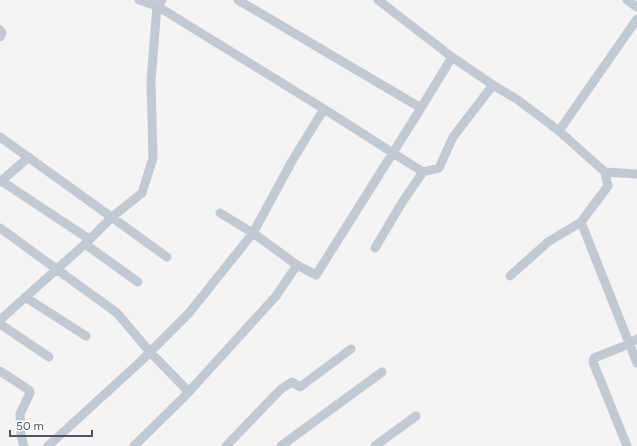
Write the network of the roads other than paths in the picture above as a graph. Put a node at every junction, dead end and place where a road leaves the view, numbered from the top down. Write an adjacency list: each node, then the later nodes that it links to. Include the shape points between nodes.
1 (139, 0): 5 (street)
2 (238, 0): 12 (street)
3 (626, 0): 6 (street)
4 (385, 1): 10 (street)
5 (159, 3): 13 (street); 23 (street, via 151,82 153,158 142,193)
6 (637, 7)
7 (637, 19): 14 (street)
8 (0, 30): 9 (street)
9 (0, 37)
10 (452, 57): 11 (street); 12 (street)
11 (493, 85): 14 (street); 18 (street, via 453,137 439,168)
12 (421, 108): 16 (street)
13 (324, 109): 16 (street); 26 (street)
14 (559, 131): 19 (street)
15 (0, 137): 17 (street)
16 (393, 153): 18 (street); 30 (street, via 318,274 314,275)
17 (29, 157): 21 (street); 23 (street)
18 (423, 172): 28 (street)
19 (605, 172): 20 (street); 24 (street, via 608,186)
20 (637, 174)
21 (0, 181): 27 (street)
22 (220, 213): 26 (street)
23 (112, 217): 27 (street); 29 (street)
24 (581, 222): 32 (street, via 548,242); 38 (street)
25 (0, 228): 31 (street)
26 (253, 233): 30 (street); 40 (street, via 189,313)
27 (87, 241): 31 (street); 33 (street)
28 (375, 248)
29 (167, 257)
30 (297, 265): 45 (street, via 276,296)
31 (56, 269): 34 (street); 40 (street, via 117,313)
32 (510, 276)
33 (138, 282)
34 (25, 297): 35 (street); 36 (street)
35 (1, 318): 41 (street)
36 (86, 336)
37 (637, 339): 38 (street)
38 (629, 344): 42 (street); 53 (street, via 594,358 593,362)
39 (351, 350): 50 (street, via 300,386 292,382 281,389)
40 (150, 352): 45 (street); 48 (street)
41 (49, 357)
42 (637, 363)
43 (0, 371): 47 (street, via 30,393 20,414)
44 (382, 372): 51 (street)
45 (189, 392): 49 (street)
46 (416, 416): 52 (street)
47 (24, 446)
48 (48, 446)
49 (134, 446)
50 (226, 446)
51 (281, 446)
52 (375, 446)
53 (627, 446)

